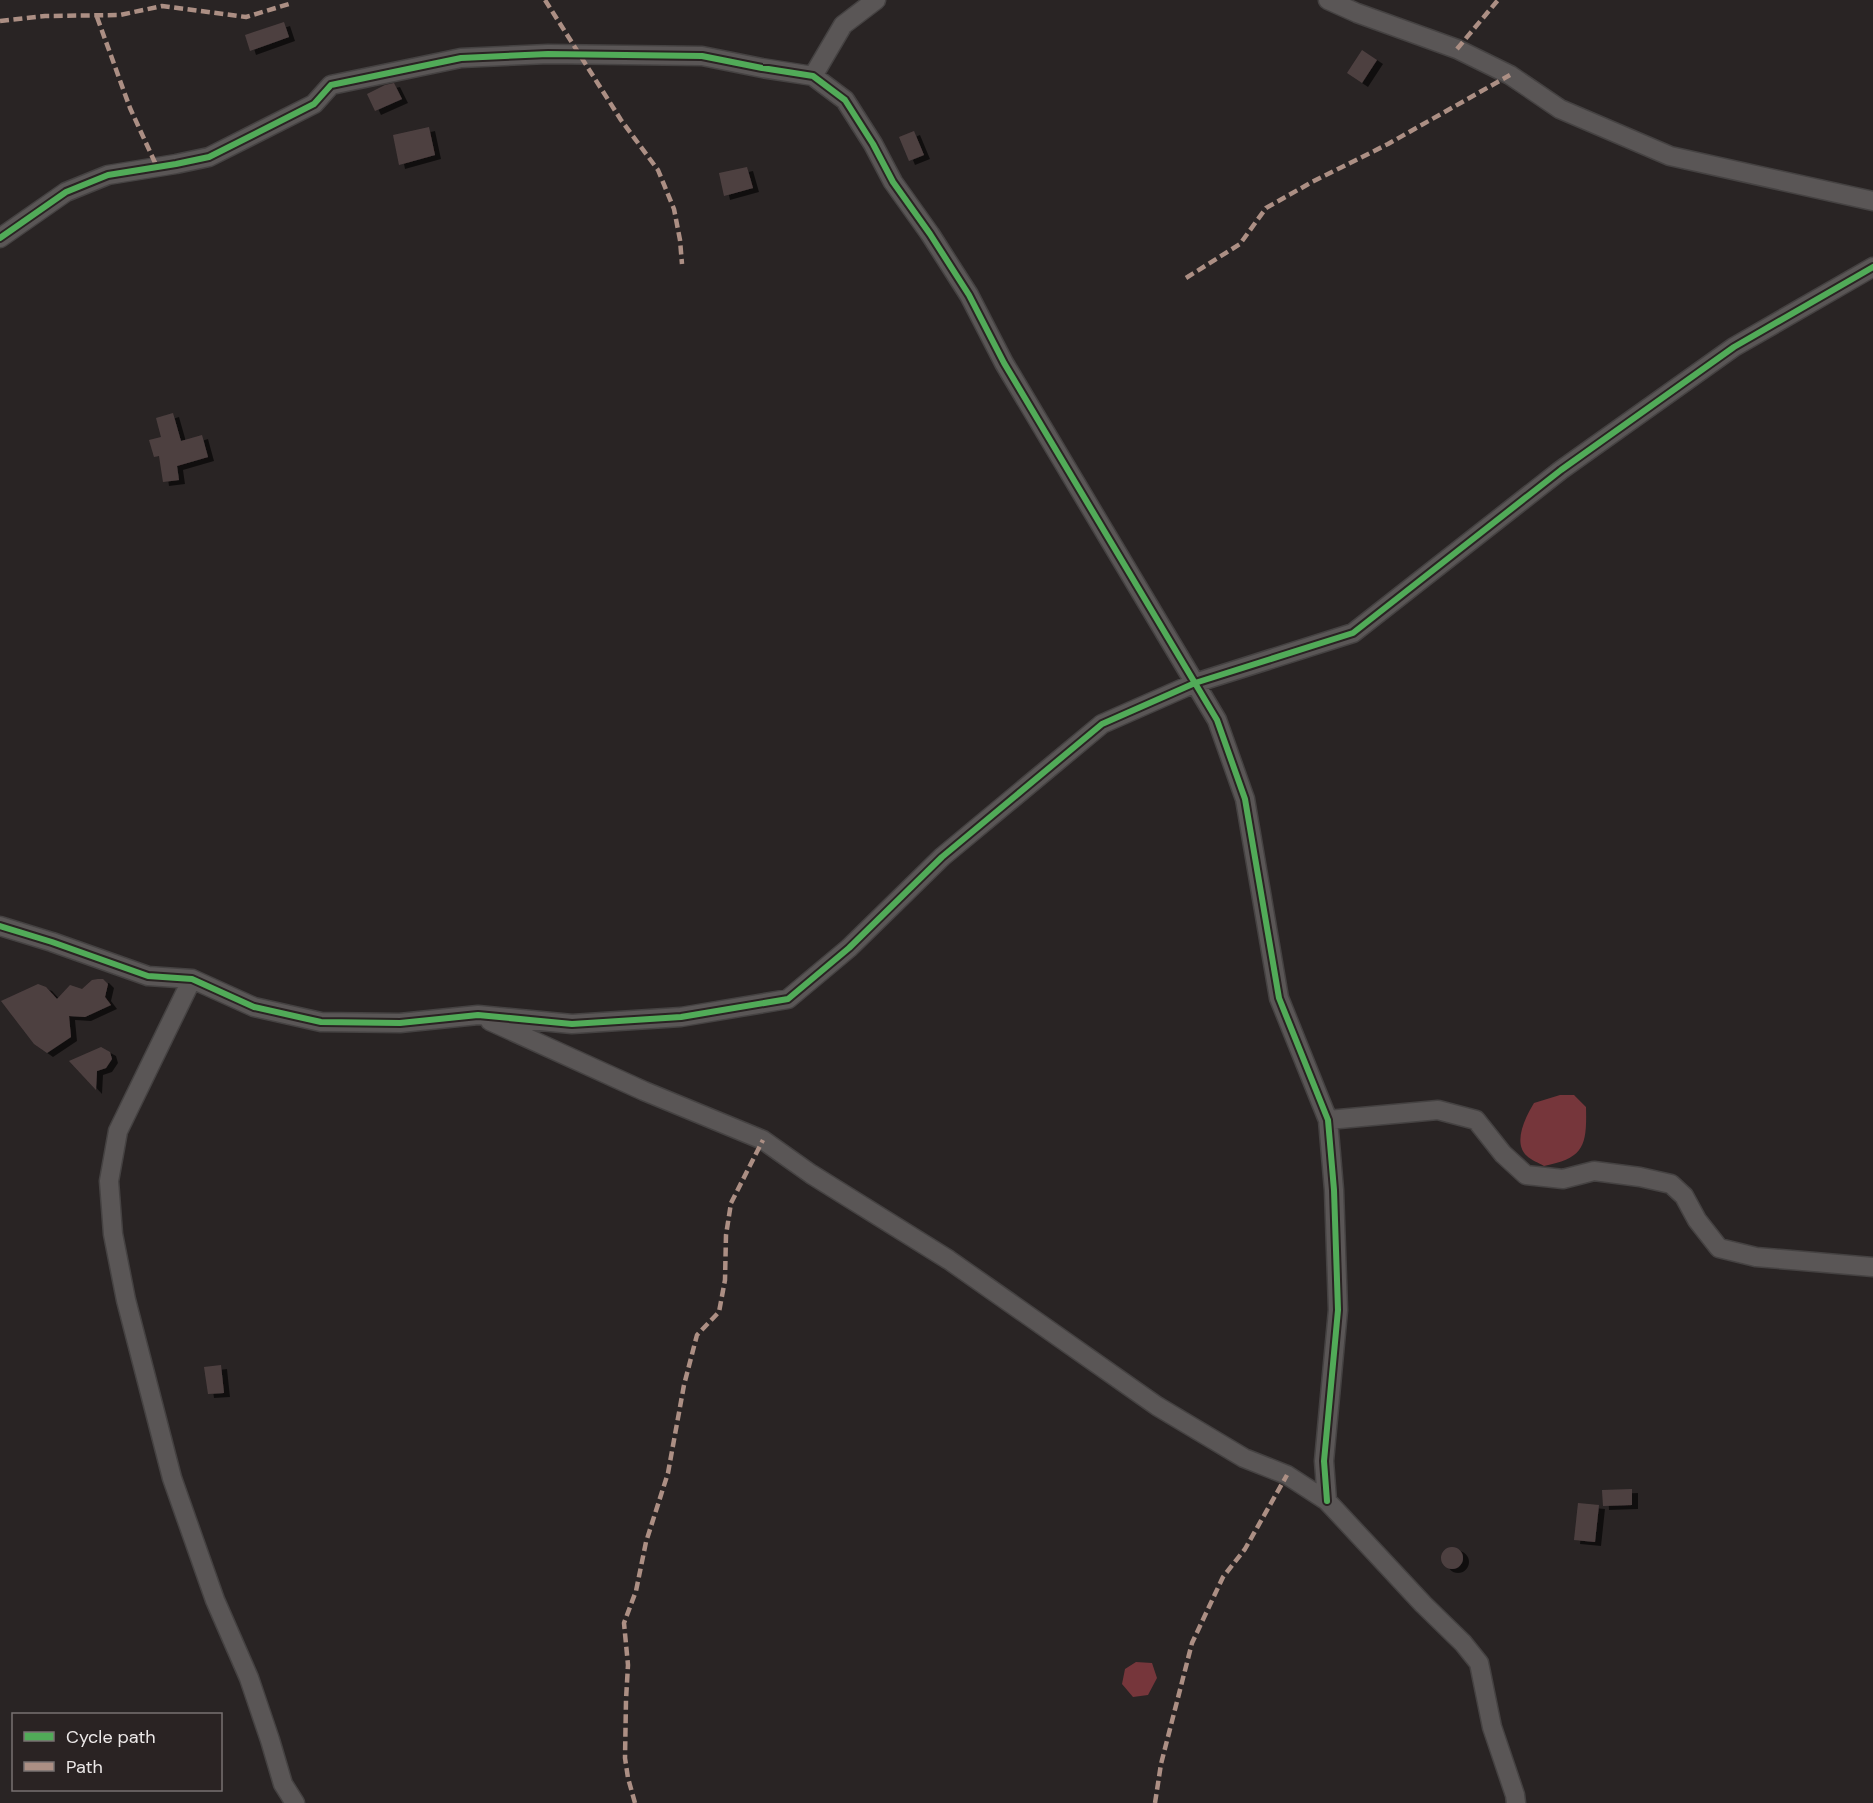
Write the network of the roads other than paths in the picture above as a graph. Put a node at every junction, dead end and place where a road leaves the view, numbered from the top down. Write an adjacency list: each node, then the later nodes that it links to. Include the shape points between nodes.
1 (876, 0): 3 (street, via 843,25)
2 (1328, 0): 4 (street, via 1457,49 1510,75 1560,109 1670,156)
3 (813, 76): 5 (street, via 702,56 548,54 461,58 332,85 315,104 209,157 108,175 66,192); 7 (street, via 844,100 893,183 969,295 1010,373)
4 (1873, 201)
5 (0, 238)
6 (1873, 267): 7 (street, via 1734,347 1561,470 1353,633)
7 (1195, 683): 10 (street, via 1102,724 942,857 849,948 788,999 681,1017 572,1024); 11 (street, via 1216,720 1245,799 1279,998)
8 (0, 926): 9 (street, via 148,976)
9 (192, 979): 10 (street, via 254,1007 321,1022 400,1023); 15 (street, via 118,1131 109,1181 113,1234 172,1478 215,1600 252,1688 283,1784)
10 (478, 1015): 13 (street, via 763,1140 949,1260 1157,1406 1244,1458 1287,1475)
11 (1328, 1120): 12 (street, via 1438,1110 1476,1120 1526,1175 1563,1179 1594,1171 1671,1184 1719,1248 1756,1257); 13 (street, via 1338,1310 1324,1461)
12 (1873, 1267)
13 (1327, 1501): 14 (street, via 1479,1664 1492,1726)
14 (1515, 1800)
15 (295, 1803)

